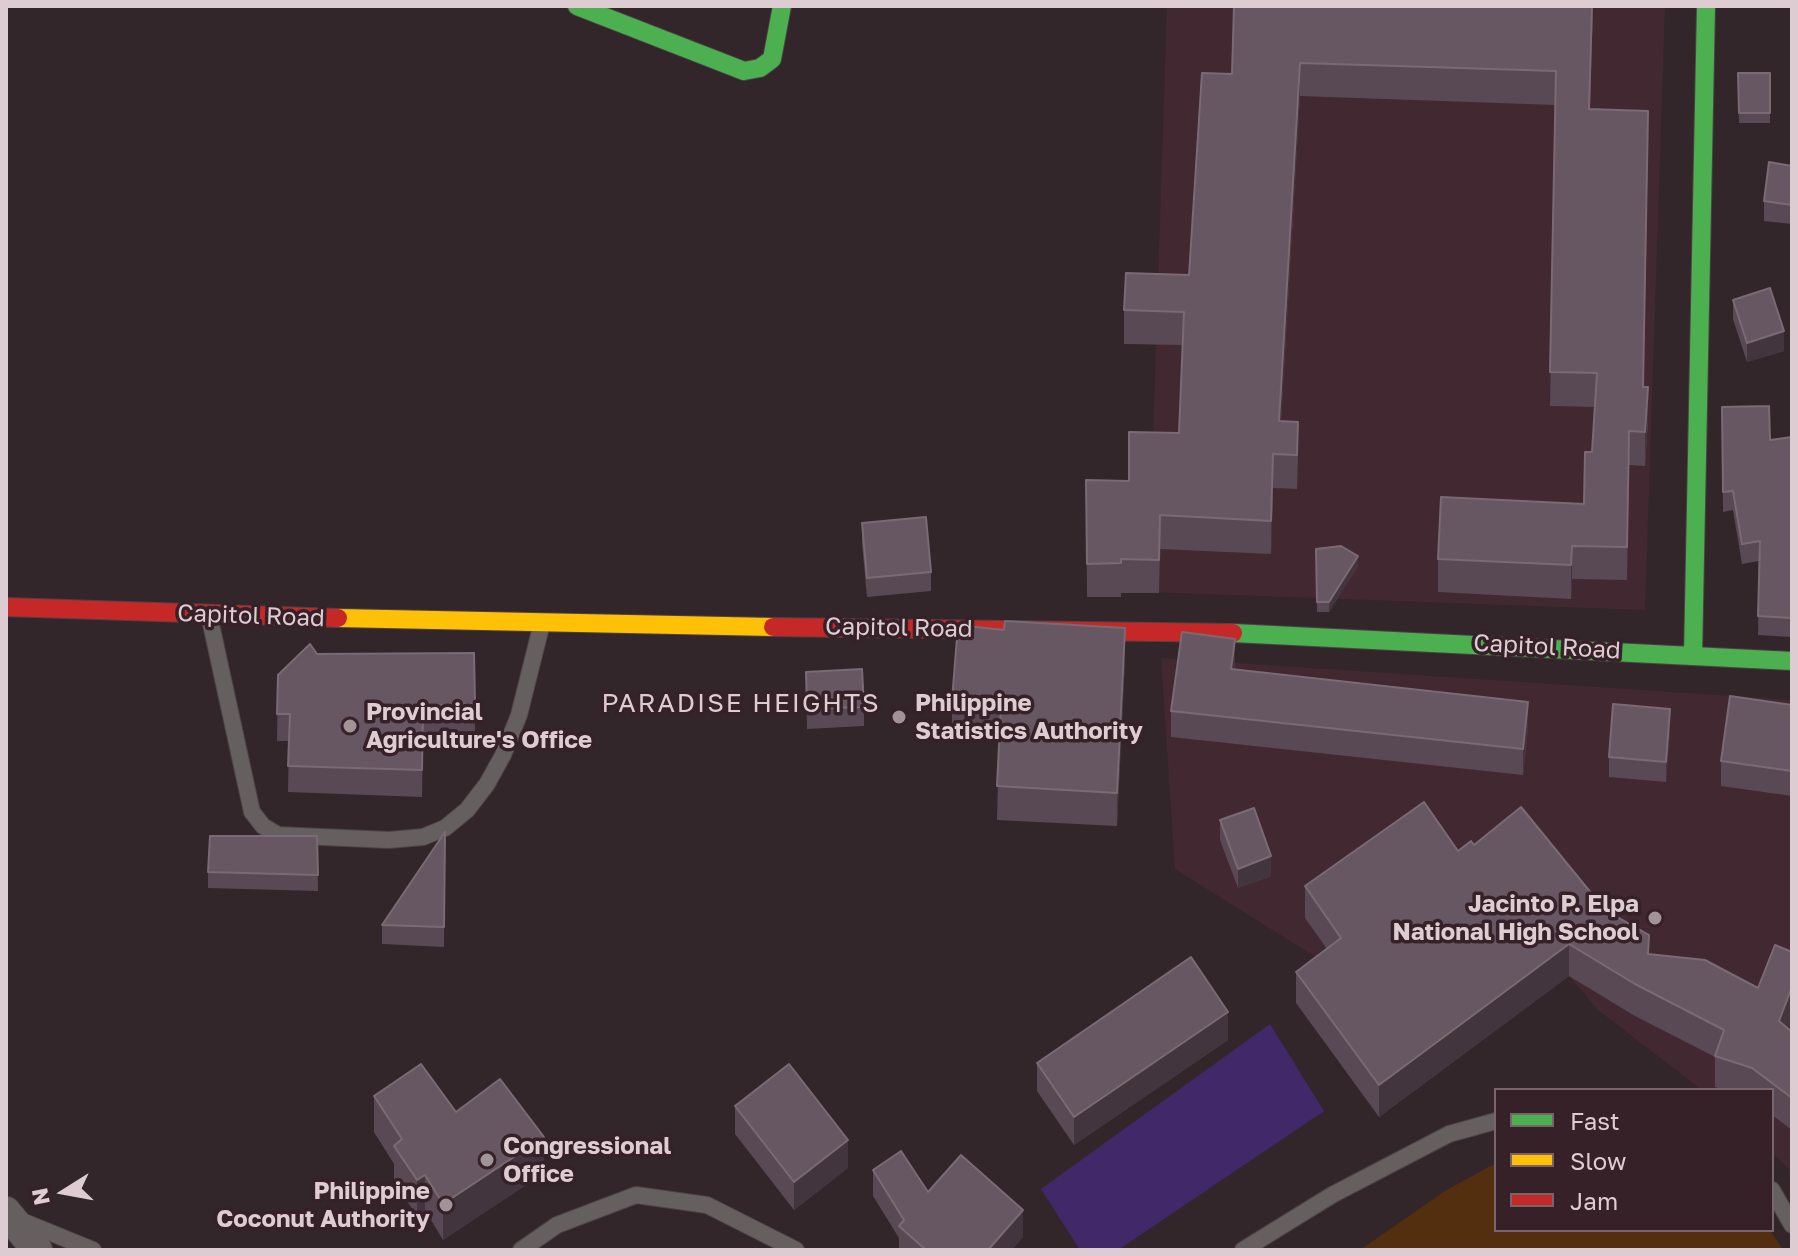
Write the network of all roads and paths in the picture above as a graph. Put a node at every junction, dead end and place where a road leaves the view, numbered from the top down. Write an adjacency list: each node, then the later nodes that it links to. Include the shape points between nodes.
1 (577, 6): 2 (main road, via 744,71 772,59)
2 (782, 6)
3 (1706, 6): 7 (main road)
4 (6, 607): 5 (main road, Capitol Road)
5 (209, 615): 6 (main road, Capitol Road); 6 (lane, via 252,812 263,826 278,835 389,840 423,837 445,828 487,784 519,715)
6 (542, 624): 7 (main road, Capitol Road, via 1169,631)
7 (1693, 656): 8 (main road, Capitol Road)
8 (1792, 661)
9 (1494, 1122): 17 (lane, via 1449,1134 1332,1195)
10 (1774, 1194): 12 (lane)
11 (9, 1215): 13 (street); 14 (lane)
12 (1792, 1225)
13 (37, 1250)
14 (93, 1250)
15 (521, 1250): 16 (lane, via 557,1225 636,1195 707,1205)
16 (796, 1250)
17 (1243, 1250)

